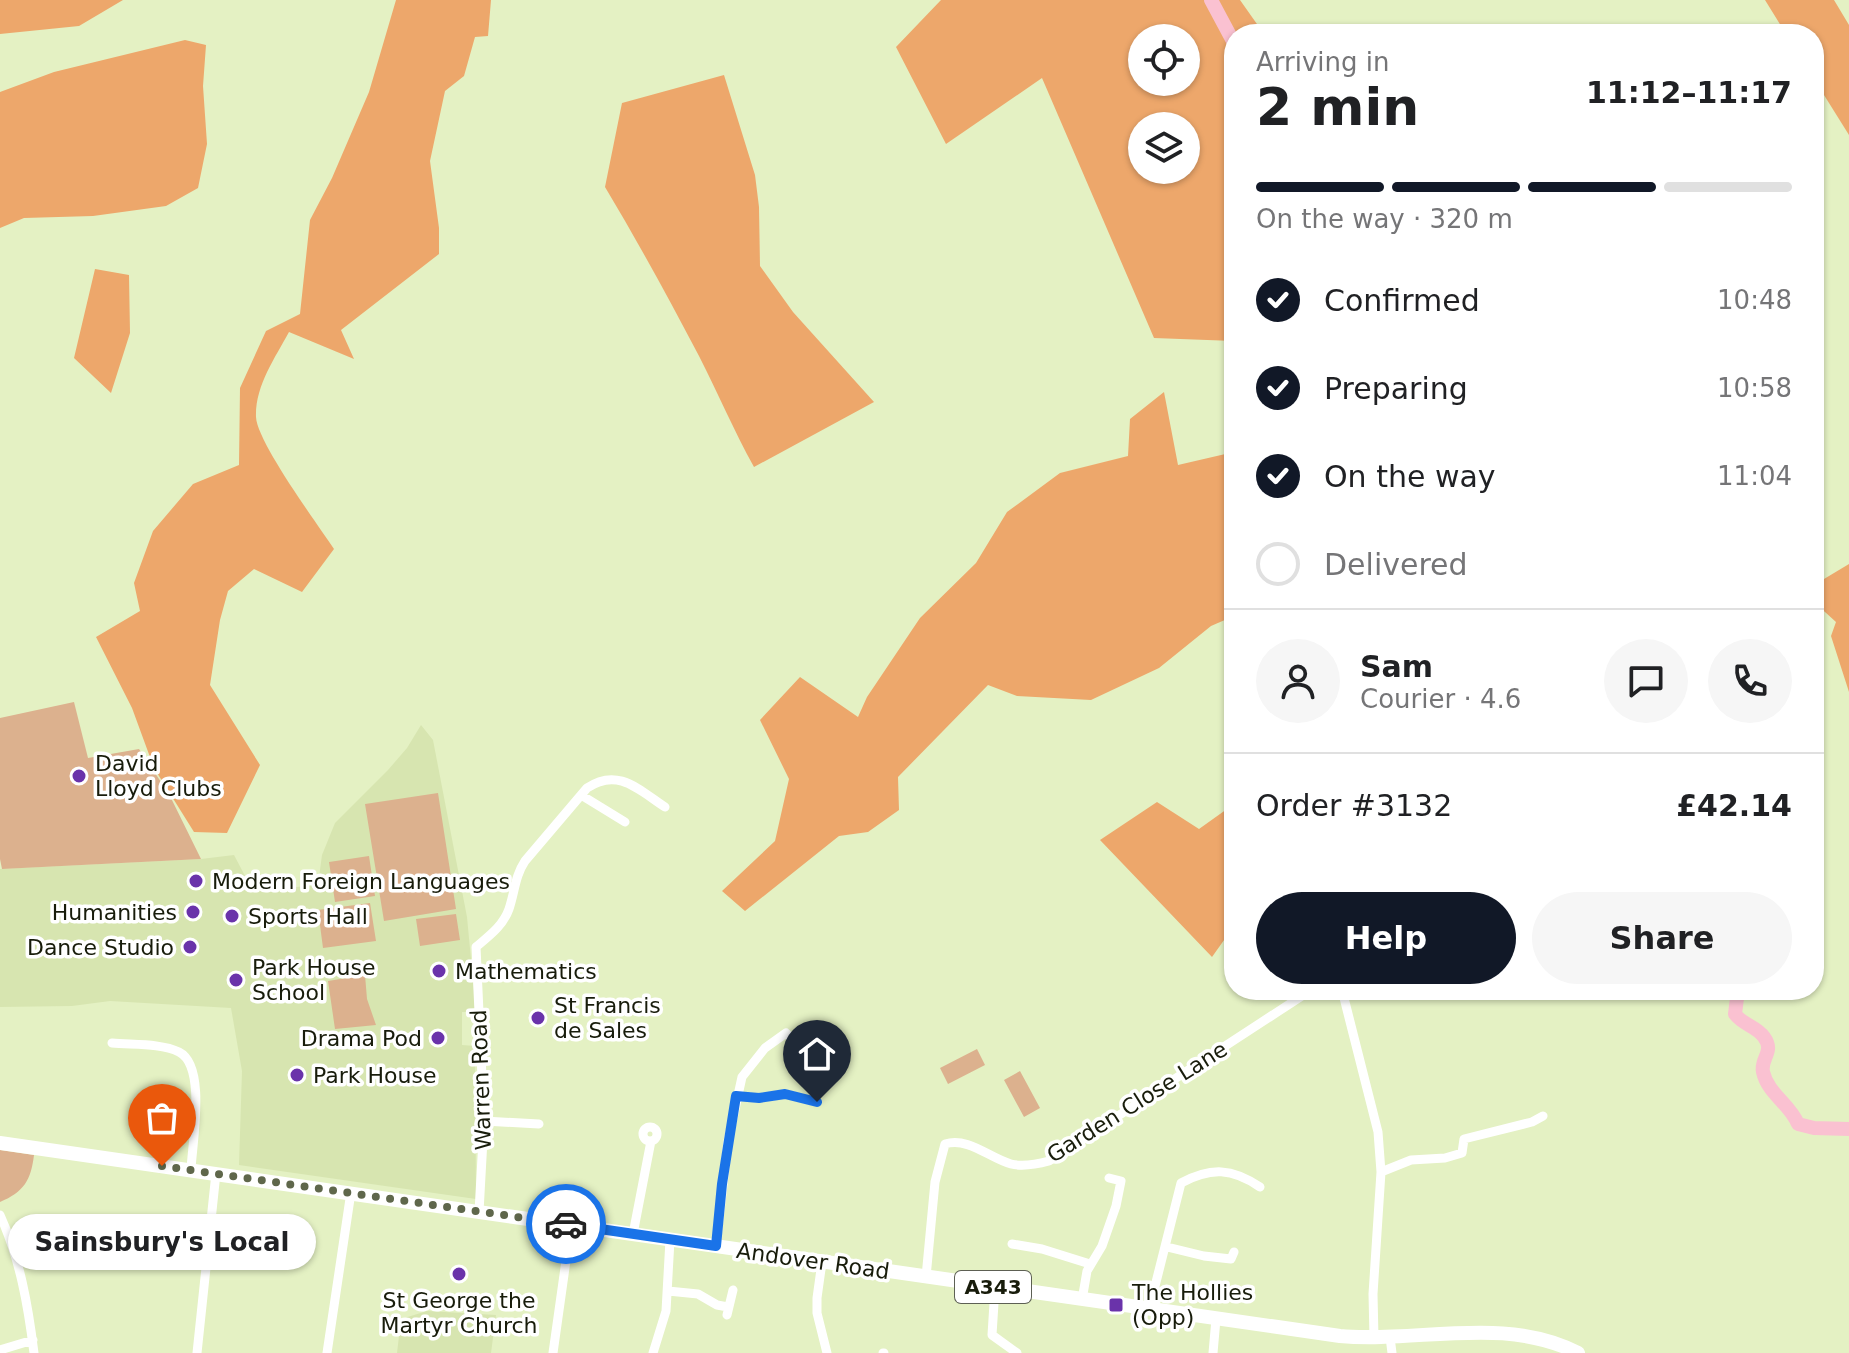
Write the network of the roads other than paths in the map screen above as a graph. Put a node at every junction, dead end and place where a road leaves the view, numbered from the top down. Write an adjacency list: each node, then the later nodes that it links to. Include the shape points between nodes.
1 (581, 795): 2 (street, via 598,780 622,780); 3 (street); 11 (street, Warren Road, via 525,861 505,917 476,947)
2 (665, 807)
3 (625, 822)
4 (1296, 1000): 36 (street, Garden Close Lane, via 1049,1161 1010,1164 964,1143 945,1144 935,1182)
5 (1345, 1000): 18 (street, via 1378,1132)
6 (789, 1036): 8 (street, via 786,1033 753,1061)
7 (112, 1043): 17 (street, via 170,1049 188,1059 197,1087)
8 (736, 1096): 9 (street, via 785,1094); 29 (street)
9 (817, 1102)
10 (1543, 1116): 15 (street, via 1464,1139)
11 (484, 1121): 12 (street); 23 (street, Warren Road)
12 (539, 1124)
13 (651, 1141): 26 (street)
14 (0, 1143): 17 (main road, Andover Road / A343)
15 (1462, 1153): 16 (street); 18 (street, via 1411,1160)
16 (1466, 1164)
17 (191, 1170): 19 (main road, Andover Road / A343)
18 (1381, 1172): 44 (street)
19 (216, 1173): 22 (main road, Andover Road / A343); 48 (street)
20 (1109, 1178): 35 (street, via 1121,1181 1116,1206)
21 (1260, 1187): 30 (street, via 1247,1178 1216,1171 1181,1183)
22 (351, 1192): 23 (main road, Andover Road / A343); 49 (street)
23 (479, 1212): 25 (main road, Andover Road / A343)
24 (0, 1215): 32 (street)
25 (571, 1225): 26 (main road, Andover Road / A343); 50 (street)
26 (633, 1234): 27 (main road, Andover Road / A343)
27 (670, 1240): 29 (main road, Andover Road / A343); 39 (street)
28 (1012, 1244): 35 (street)
29 (716, 1246): 33 (main road, Andover Road / A343)
30 (1167, 1247): 31 (street, via 1231,1259); 41 (street)
31 (1234, 1252)
32 (16, 1256): 34 (street); 45 (street)
33 (822, 1262): 36 (main road, Andover Road / A343); 52 (street, via 817,1313)
34 (123, 1264)
35 (1090, 1264): 40 (street)
36 (926, 1277): 37 (main road, Andover Road / A343)
37 (995, 1287): 40 (main road, Andover Road / A343); 53 (street, via 989,1338)
38 (733, 1290): 39 (street, via 728,1311 698,1294)
39 (668, 1291): 51 (street)
40 (1082, 1300): 41 (main road, Andover Road / A343)
41 (1149, 1310): 42 (main road, Andover Road / A343)
42 (1216, 1319): 44 (main road, Andover Road / A343); 54 (street)
43 (1390, 1337): 44 (main road, Andover Road / A343); 55 (street); 56 (main road, Andover Road / A343, via 1515,1334)
44 (1374, 1338)
45 (33, 1340): 46 (street); 47 (street)
46 (0, 1350)
47 (34, 1353)
48 (197, 1353)
49 (327, 1353)
50 (553, 1353)
51 (653, 1353)
52 (827, 1353)
53 (1017, 1353)
54 (1213, 1353)
55 (1392, 1353)
56 (1578, 1353)

